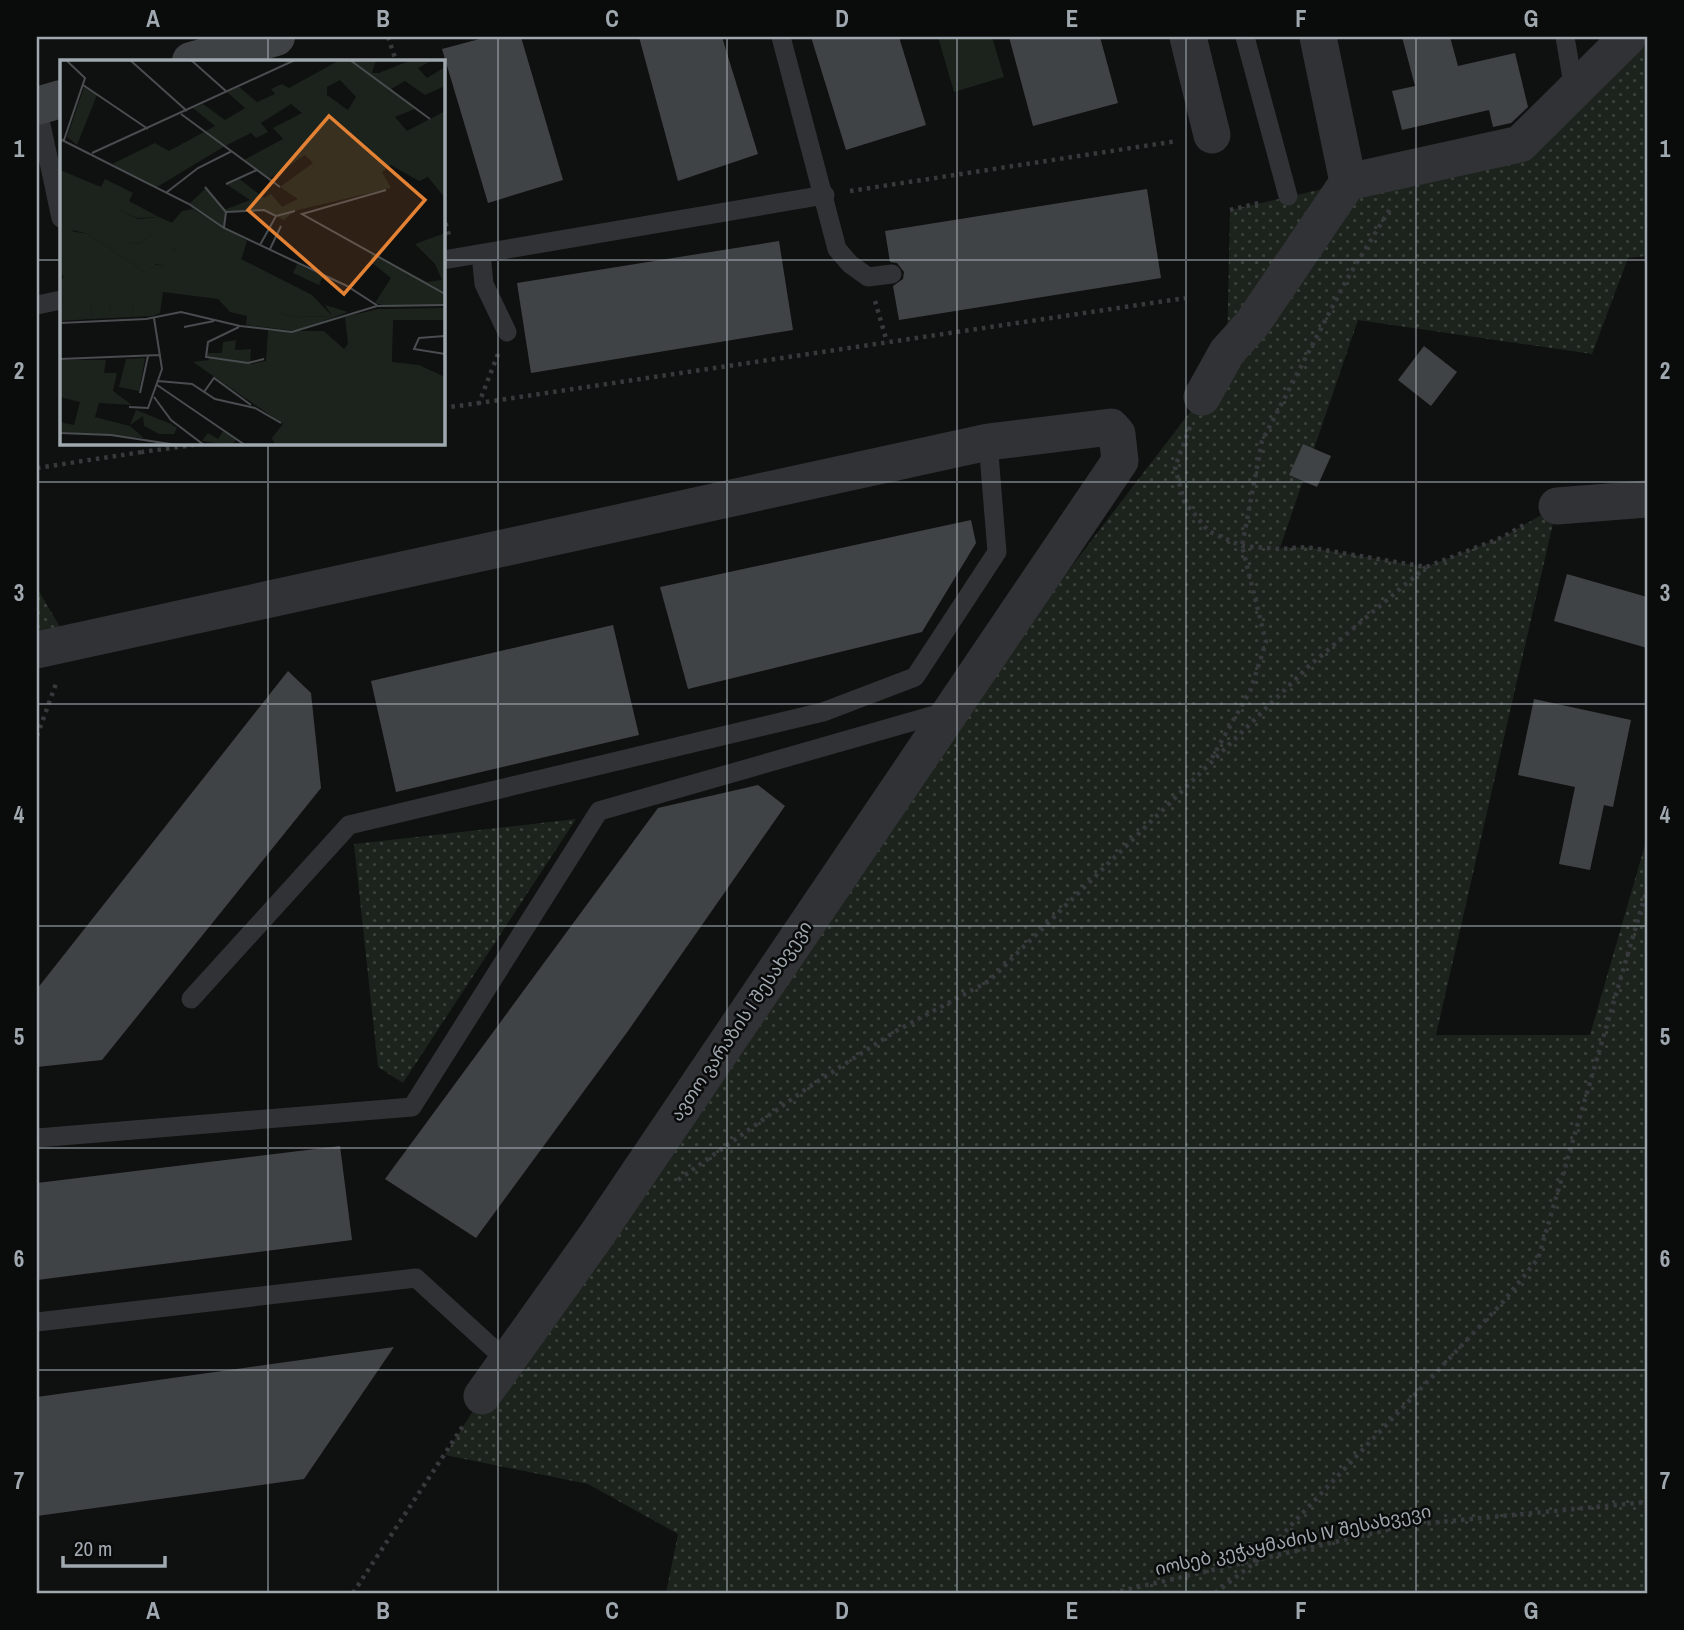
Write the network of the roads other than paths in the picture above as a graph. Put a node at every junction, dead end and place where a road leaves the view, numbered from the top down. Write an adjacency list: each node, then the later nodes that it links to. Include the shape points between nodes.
1 (276, 37): 8 (street)
2 (782, 37): 14 (lane)
3 (1188, 37): 12 (street)
4 (1245, 37): 15 (lane)
5 (1318, 37): 13 (street)
6 (1564, 37): 9 (lane)
7 (1628, 37): 9 (street)
8 (195, 60)
9 (1574, 90): 13 (street, via 1520,144)
10 (60, 99): 11 (street)
11 (37, 106): 16 (lane)
12 (1212, 135)
13 (1348, 182): 23 (street, via 1252,324 1227,352)
14 (825, 195): 17 (lane); 19 (lane, via 836,249 868,277)
15 (1288, 196)
16 (60, 213)
17 (481, 254): 18 (lane); 22 (lane, via 484,284)
18 (444, 260)
19 (891, 274)
20 (60, 300): 21 (lane)
21 (37, 305)
22 (507, 332)
23 (1202, 397)
24 (988, 442): 27 (street); 28 (street, ავთო ვარაზის I შესახვევი, via 1111,427 1117,434 1120,461); 29 (lane, via 997,552 915,677 823,712 349,825)
25 (1647, 499): 26 (street)
26 (1557, 506)
27 (54, 647)
28 (951, 710): 30 (lane, via 599,811 412,1107); 32 (street, ავთო ვარაზის I შესახვევი)
29 (191, 999)
30 (37, 1138)
31 (37, 1322): 32 (lane, via 416,1278)
32 (507, 1361): 33 (street, ავთო ვარაზის I შესახვევი)
33 (482, 1396)

